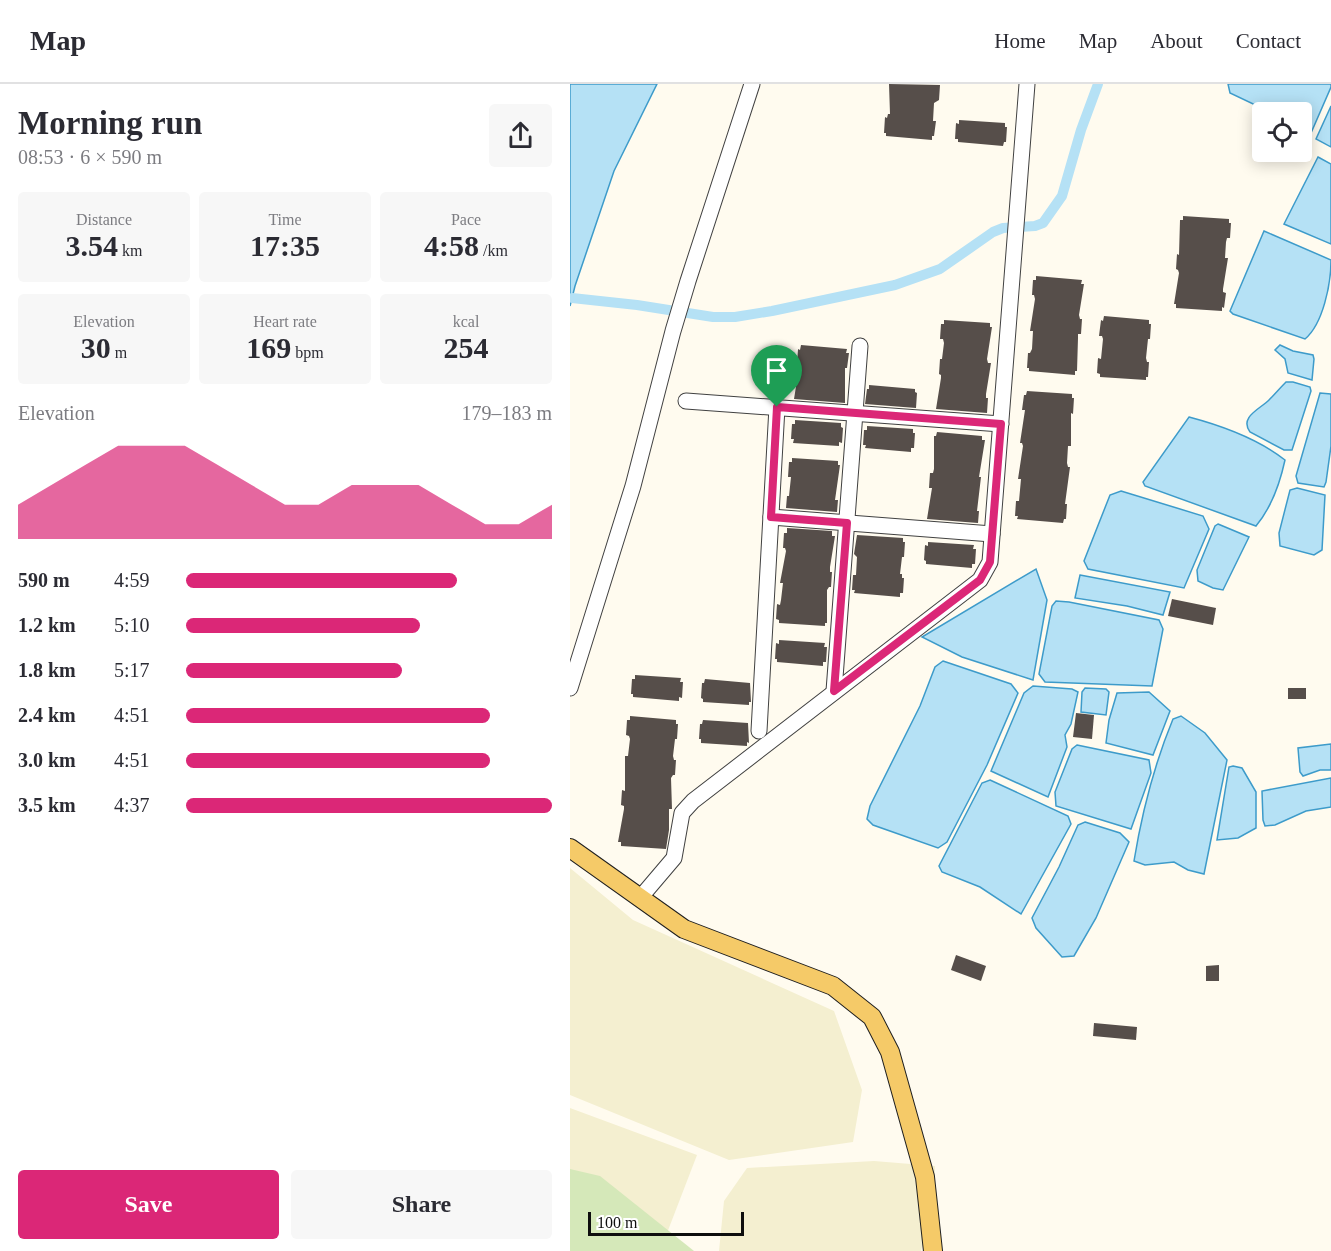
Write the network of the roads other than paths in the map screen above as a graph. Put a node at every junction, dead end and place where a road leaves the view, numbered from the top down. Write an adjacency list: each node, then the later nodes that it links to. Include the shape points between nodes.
1 (752, 84): 11 (street, via 688,281 633,486)
2 (1028, 84): 7 (street)
3 (860, 346): 6 (street)
4 (686, 401): 5 (street)
5 (777, 407): 6 (street); 8 (street)
6 (855, 412): 7 (street); 9 (street)
7 (1001, 424): 10 (street)
8 (771, 517): 9 (street); 13 (street)
9 (847, 523): 10 (street); 12 (street)
10 (992, 534): 12 (street, via 990,562 980,580)
11 (570, 688)
12 (834, 691): 15 (street, via 693,801 682,813 674,858)
13 (759, 731)
14 (570, 848): 15 (main road)
15 (640, 898): 16 (main road, via 684,929 833,986 872,1017 890,1052 925,1178)
16 (933, 1251)

